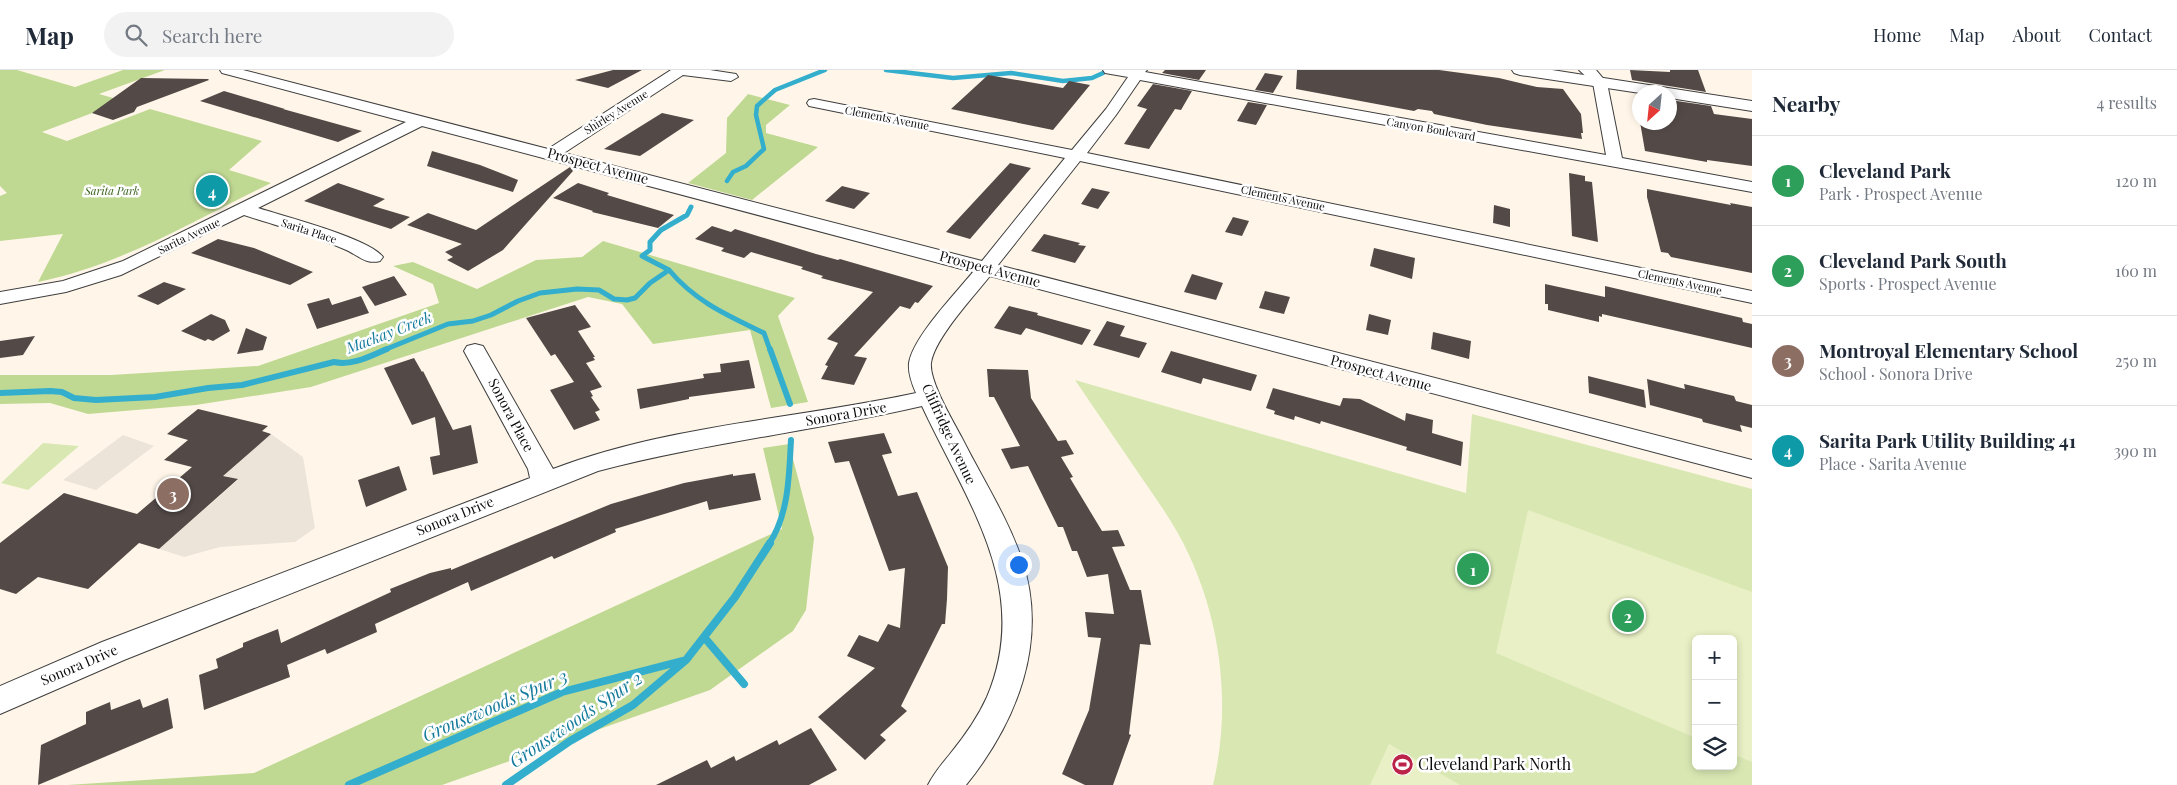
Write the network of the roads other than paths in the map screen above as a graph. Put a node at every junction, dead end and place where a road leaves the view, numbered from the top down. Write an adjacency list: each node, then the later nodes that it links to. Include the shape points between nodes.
1 (227, 70): 13 (street, Prospect Avenue)
2 (681, 70): 7 (street); 14 (street, Shirley Avenue)
3 (1110, 70): 6 (street, Canyon Boulevard)
4 (1520, 70): 8 (street)
5 (1586, 70): 8 (street)
6 (1138, 73): 15 (street, Cliffridge Avenue); 16 (street, Canyon Boulevard)
7 (731, 77)
8 (1600, 82): 9 (street); 16 (street)
9 (1632, 87)
10 (1677, 95): 12 (street)
11 (814, 103): 15 (street, Clements Avenue)
12 (1752, 106)
13 (422, 120): 14 (street, Prospect Avenue); 18 (street, Sarita Avenue)
14 (551, 154): 20 (street, Prospect Avenue)
15 (1077, 155): 20 (street, Cliffridge Avenue); 22 (street, Clements Avenue)
16 (1615, 162): 17 (street, Canyon Boulevard)
17 (1752, 187)
18 (243, 209): 19 (street, Sarita Place, via 352,245); 21 (street, Sarita Avenue, via 101,277 65,288)
19 (373, 257)
20 (986, 268): 24 (street, Cliffridge Avenue, via 938,328 922,354 920,369); 25 (street, Prospect Avenue)
21 (0, 298)
22 (1752, 298)
23 (475, 351): 26 (street, Sonora Place)
24 (930, 397): 26 (street, Sonora Drive, via 637,451); 28 (street, Cliffridge Avenue, via 1006,553 1018,617 1017,648 996,715 970,756)
25 (1752, 469)
26 (544, 481): 27 (street, Sonora Drive, via 105,654)
27 (0, 700)
28 (945, 785)

